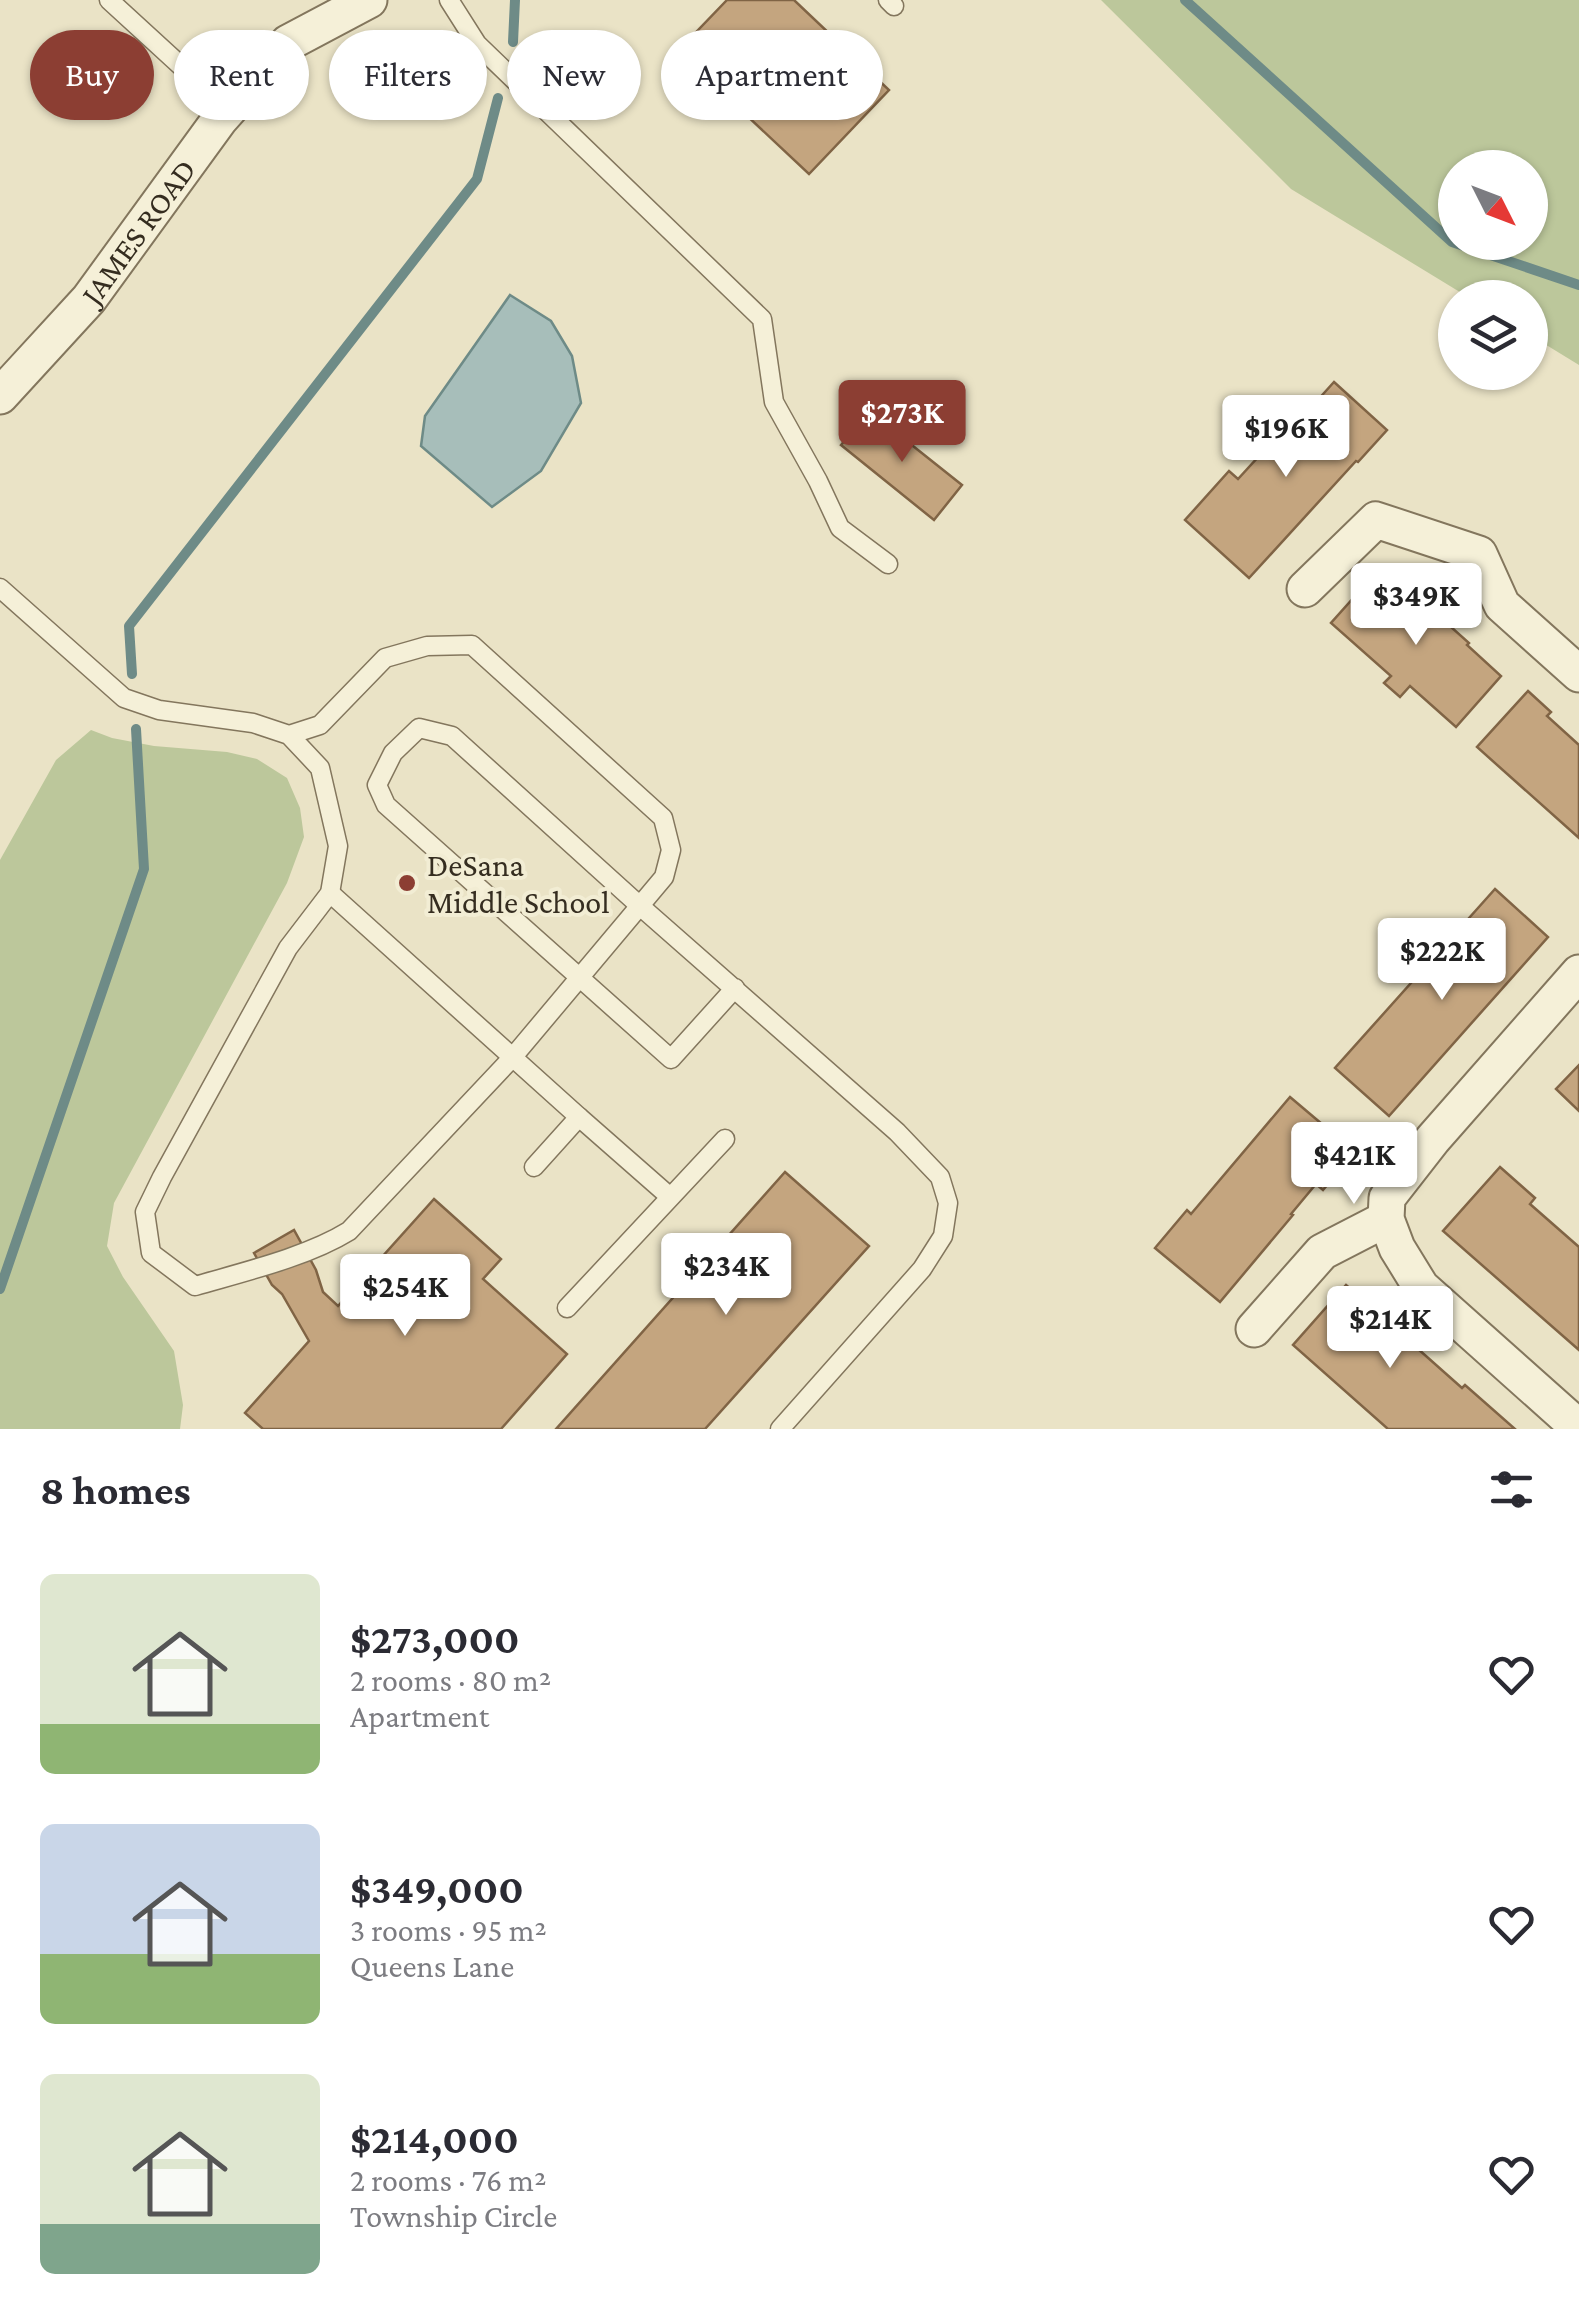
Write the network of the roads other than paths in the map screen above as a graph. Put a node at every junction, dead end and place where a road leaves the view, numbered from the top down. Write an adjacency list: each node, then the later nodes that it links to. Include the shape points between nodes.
1 (109, 0): 5 (lane)
2 (369, 0): 4 (street, JAMES ROAD)
3 (449, 0): 8 (lane, via 477,44 762,319 774,402 840,528)
4 (309, 33)
5 (174, 60)
6 (221, 120): 7 (street, JAMES ROAD, via 88,299)
7 (0, 396)
8 (888, 564)
9 (0, 588): 12 (lane, via 124,698)
10 (1305, 588): 11 (street, via 1376,520 1478,554 1502,605)
11 (1579, 674)
12 (289, 735): 13 (lane, via 320,768 338,846); 14 (lane, via 320,726 385,658 427,646 472,645 663,818 671,850 664,877)
13 (330, 893): 18 (lane); 18 (lane, via 288,948 162,1177 145,1212 151,1253 194,1286 334,1240 365,1216)
14 (640, 906): 16 (lane); 16 (lane, via 452,736 419,728 393,753 378,784 386,805); 17 (lane)
15 (1579, 973): 23 (street, via 1433,1139 1387,1198)
16 (580, 976): 17 (lane, via 671,1059); 18 (lane)
17 (734, 988): 27 (lane, via 897,1132 940,1176 948,1202 943,1236 922,1269)
18 (512, 1058): 19 (lane)
19 (578, 1117): 21 (lane); 22 (lane)
20 (725, 1139): 22 (lane)
21 (534, 1167)
22 (669, 1196): 24 (lane)
23 (1386, 1220): 25 (street, via 1322,1252); 26 (street, via 1422,1287)
24 (567, 1308)
25 (1254, 1328)
26 (1579, 1428)
27 (780, 1429)

